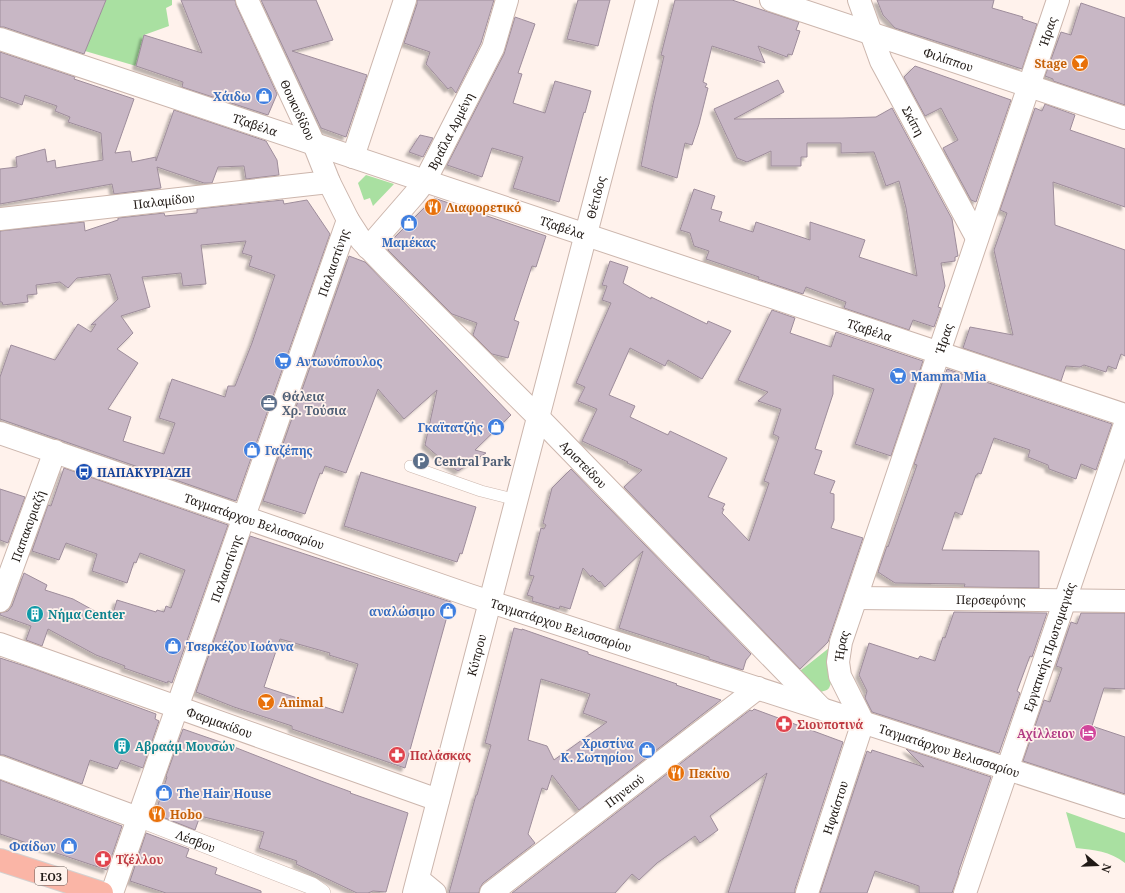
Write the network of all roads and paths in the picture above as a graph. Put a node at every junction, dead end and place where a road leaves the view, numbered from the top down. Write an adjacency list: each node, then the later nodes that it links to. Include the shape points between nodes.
1 (246, 0): 12 (street, Θουκυδίδου)
2 (405, 0): 13 (street)
3 (507, 0): 14 (street, Βραΐλα Αρμένη, via 493,48)
4 (647, 0): 18 (street, Θέτιδος)
5 (771, 0): 8 (street, Φιλίππου)
6 (859, 0): 8 (street, Σκίπη)
7 (1058, 0): 10 (street, Ήρας)
8 (870, 33): 10 (street, Φιλίππου); 19 (street, Σκίπη, via 881,61)
9 (0, 39): 12 (street, Τζαβέλα)
10 (1029, 86): 11 (street, Φιλίππου); 19 (street, Ήρας)
11 (1125, 118)
12 (314, 144): 13 (street, Τζαβέλα); 15 (street, Θουκυδίδου)
13 (353, 157): 14 (street, Τζαβέλα)
14 (425, 181): 18 (street, Τζαβέλα); 20 (street, Βραΐλα Αρμένη)
15 (328, 182): 16 (street, Παλαμίδου); 17 (street, Θουκυδίδου)
16 (0, 219)
17 (348, 220): 20 (street, Αριστείδου); 29 (street, Παλαιστίνης)
18 (586, 235): 21 (street, Τζαβέλα); 23 (street, Θέτιδος)
19 (977, 238): 21 (street, Ήρας)
20 (368, 248): 23 (street, Αριστείδου)
21 (939, 352): 22 (street, Τζαβέλα); 30 (street, Ήρας)
22 (1125, 415)
23 (538, 417): 28 (street, Κύπρου); 38 (street, Αριστείδου)
24 (1125, 424): 31 (street, Εργατικής Πρωτομαγιάς)
25 (0, 432): 26 (street, Ταγματάρχου Βελισσαρίου)
26 (55, 451): 29 (street, Ταγματάρχου Βελισσαρίου); 32 (street, Παπακυριαζή)
27 (410, 466): 28 (lane, via 481,491)
28 (517, 500): 34 (street, Κύπρου)
29 (244, 517): 34 (street, Ταγματάρχου Βελισσαρίου); 37 (street, Παλαιστίνης)
30 (856, 598): 31 (street, Περσεφόνης); 39 (street, Ήρας, via 841,642 838,662 840,676)
31 (1065, 600): 33 (street, Περσεφόνης); 41 (street, Εργατικής Πρωτομαγιάς)
32 (0, 601)
33 (1125, 601)
34 (490, 602): 36 (street, Ταγματάρχου Βελισσαρίου); 42 (street, Κύπρου)
35 (0, 644): 37 (street, Φαρμακίδου)
36 (758, 688): 38 (street, Ταγματάρχου Βελισσαρίου); 51 (street, Πηνειού)
37 (177, 707): 42 (street, Φαρμακίδου); 44 (street, Παλαιστίνης)
38 (821, 708): 39 (street, Ταγματάρχου Βελισσαρίου)
39 (863, 722): 41 (street, Ταγματάρχου Βελισσαρίου); 52 (street, Ηφαίστου)
40 (0, 767): 44 (street, Λέσβου)
41 (1007, 768): 43 (street, Ταγματάρχου Βελισσαρίου); 53 (street, Εργατικής Πρωτομαγιάς)
42 (438, 800): 46 (street, Κύπρου)
43 (1125, 807)
44 (138, 818): 48 (street, Παλαιστίνης); 49 (street, Λέσβου, via 312,886)
45 (0, 860): 47 (main road, ΕΟ3)
46 (416, 886): 50 (street)
47 (102, 893)
48 (112, 893)
49 (322, 893)
50 (435, 893)
51 (491, 893)
52 (808, 893)
53 (964, 893)

